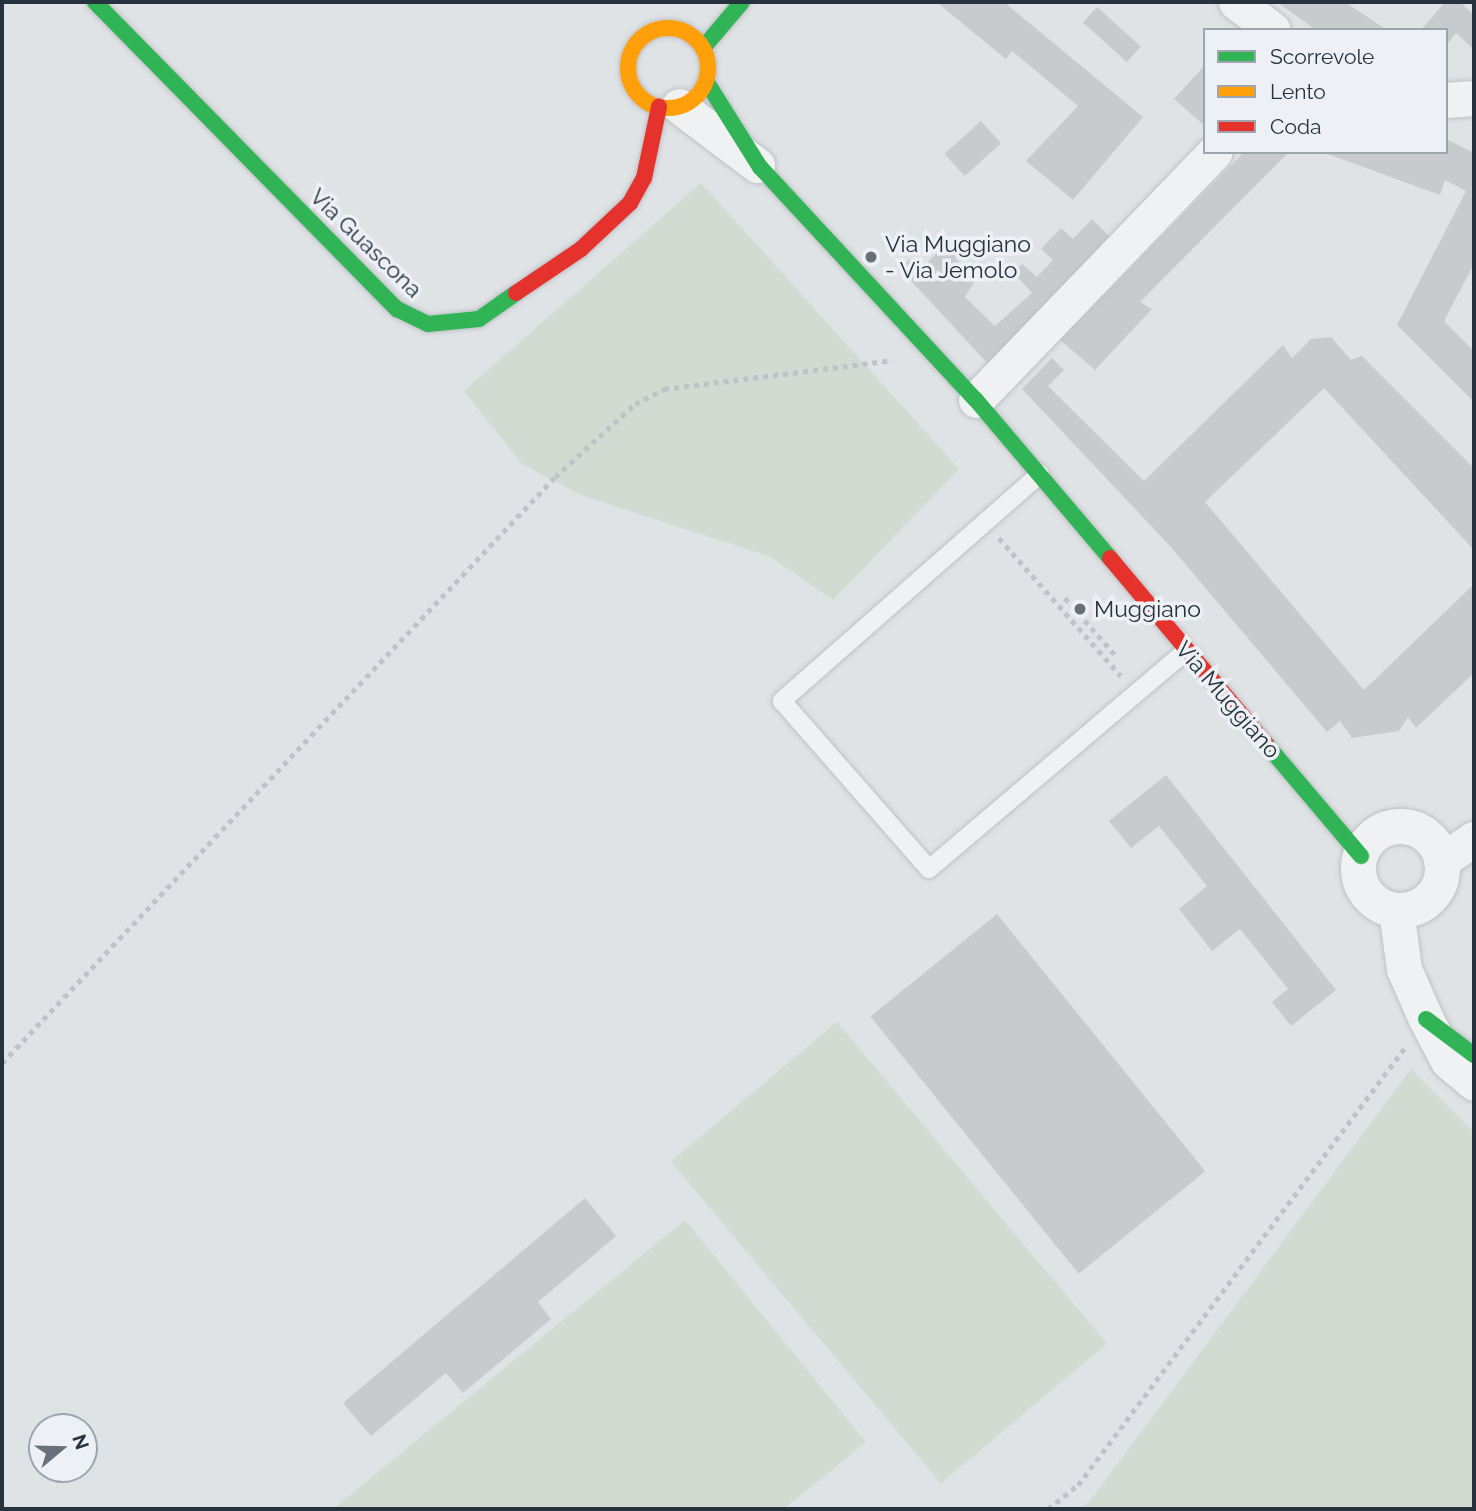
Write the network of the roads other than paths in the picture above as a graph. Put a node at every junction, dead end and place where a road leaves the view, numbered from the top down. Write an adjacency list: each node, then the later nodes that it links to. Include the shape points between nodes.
1 (95, 2): 11 (street, Via Guascona, via 397,309 428,324 479,319 581,249 630,204)
2 (742, 2): 7 (street)
3 (1236, 2): 5 (street)
4 (695, 15): 6 (street)
5 (1270, 28)
6 (679, 29): 7 (street); 11 (street, via 647,33 629,57 632,86)
7 (703, 48): 8 (street)
8 (706, 81): 11 (street, via 694,98); 13 (street, Via Muggiano)
9 (1474, 98): 10 (street)
10 (1448, 100)
11 (669, 106): 13 (street, Via Muggiano)
12 (1213, 154): 14 (street)
13 (760, 167): 14 (street, Via Muggiano)
14 (976, 400): 15 (street, Via Muggiano)
15 (1040, 474): 16 (street, Via Muggiano); 16 (lane, via 782,701 929,869)
16 (1185, 652): 18 (street, Via Muggiano)
17 (1474, 839): 19 (street)
18 (1361, 856): 19 (street, via 1375,835 1403,827 1427,836); 20 (street, via 1366,891)
19 (1441, 861): 20 (street, via 1441,878 1431,896 1414,907)
20 (1396, 909): 21 (street, via 1404,969)
21 (1426, 1019): 22 (street); 23 (street, via 1448,1061)
22 (1474, 1055)
23 (1474, 1083)

